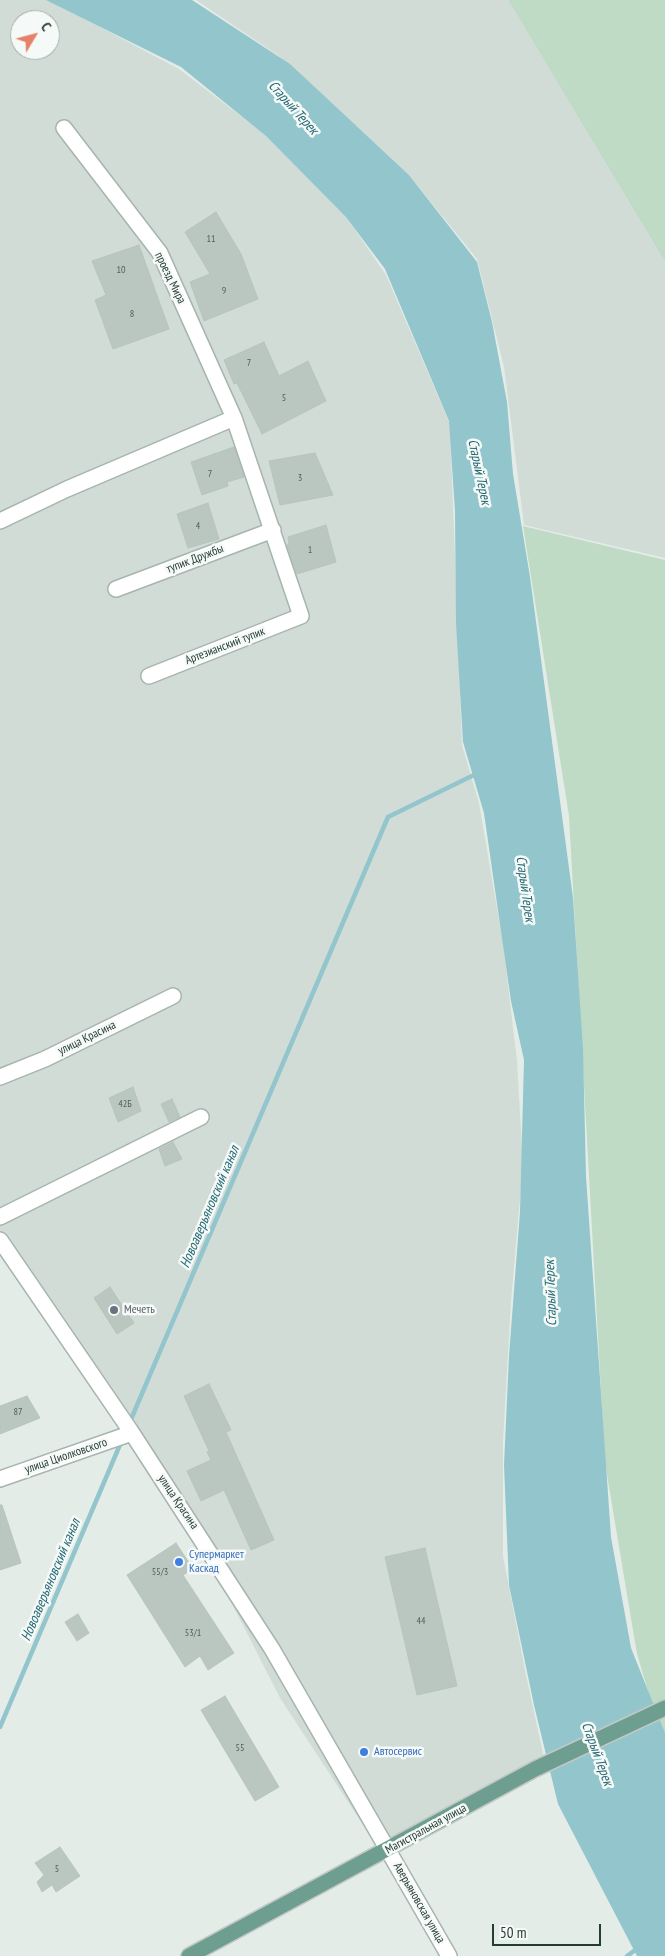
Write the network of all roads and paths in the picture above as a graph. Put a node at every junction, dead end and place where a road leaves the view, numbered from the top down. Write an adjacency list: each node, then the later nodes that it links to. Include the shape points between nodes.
1 (64, 128): 2 (street, проезд Мира, via 160,253)
2 (234, 418): 3 (street); 4 (street, проезд Мира)
3 (0, 521)
4 (273, 530): 5 (street, тупик Дружбы); 6 (street, проезд Мира)
5 (116, 589)
6 (301, 616): 7 (street, Артезианский тупик)
7 (149, 676)
8 (173, 996): 9 (street, улица Красина)
9 (0, 1077)
10 (201, 1117): 11 (street)
11 (0, 1217)
12 (0, 1240): 13 (street, улица Красина)
13 (7, 1262): 14 (street, улица Красина)
14 (132, 1433): 15 (street, улица Циолковского); 17 (street, улица Красина, via 272,1649)
15 (0, 1479)
16 (665, 1708): 17 (main road, Магистральная улица, via 535,1770)
17 (389, 1850): 18 (main road, Магистральная улица); 19 (street, Аверьяновская улица)
18 (189, 1956)
19 (449, 1956)

